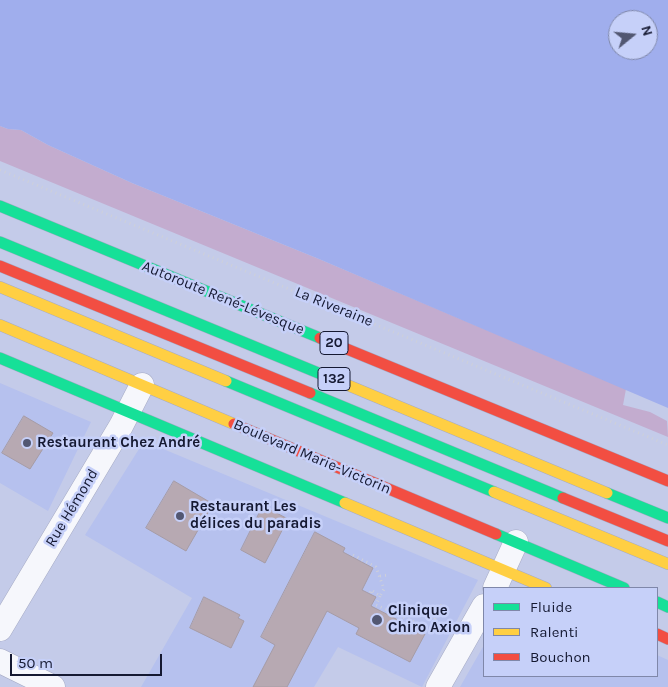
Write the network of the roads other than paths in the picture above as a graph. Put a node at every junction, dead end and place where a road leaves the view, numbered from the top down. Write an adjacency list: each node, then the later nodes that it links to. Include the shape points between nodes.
1 (0, 206): 9 (main road, Autoroute René-Lévesque / 20)
2 (0, 242): 10 (main road, 132)
3 (0, 266): 11 (main road)
4 (0, 287): 13 (main road)
5 (0, 325): 7 (main road, Boulevard Marie-Victorin)
6 (0, 358): 8 (main road, Boulevard Marie-Victorin)
7 (142, 385): 8 (street, Rue Hémond); 12 (main road, Boulevard Marie-Victorin)
8 (128, 413): 14 (main road, Boulevard Marie-Victorin); 18 (street, Rue Hémond)
9 (668, 481)
10 (668, 518)
11 (668, 541)
12 (516, 542): 14 (street); 16 (main road, Boulevard Marie-Victorin)
13 (668, 564)
14 (500, 579): 15 (main road, Boulevard Marie-Victorin)
15 (541, 587)
16 (622, 587)
17 (483, 608): 21 (street)
18 (0, 629)
19 (0, 661): 20 (street)
20 (54, 687)
21 (438, 687)

